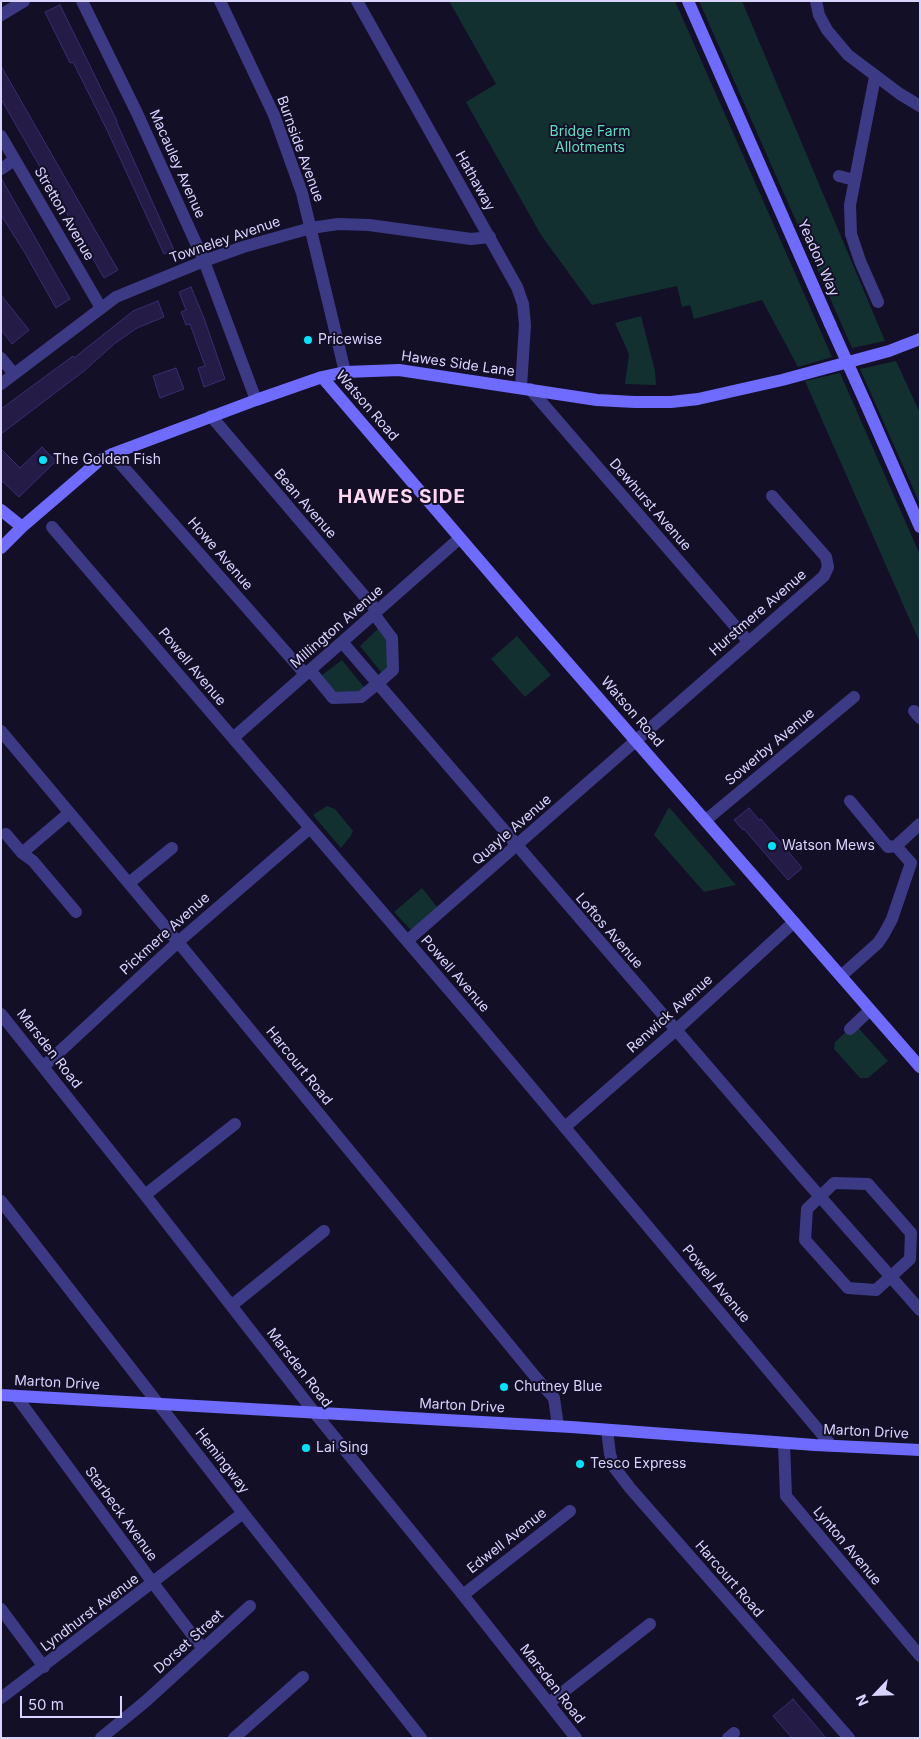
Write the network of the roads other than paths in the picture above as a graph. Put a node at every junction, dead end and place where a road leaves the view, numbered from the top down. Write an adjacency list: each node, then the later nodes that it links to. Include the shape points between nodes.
1 (24, 1): 7 (street)
2 (82, 1): 17 (street, Macauley Avenue)
3 (220, 1): 15 (street, Burnside Avenue, via 274,114)
4 (357, 1): 16 (street, Hathaway)
5 (688, 1): 33 (street, Yeadon Way, bridge)
6 (816, 1): 8 (street, via 819,15 837,43)
7 (1, 15)
8 (875, 76): 9 (street); 14 (street)
9 (920, 106)
10 (1, 136): 11 (street, Stretton Avenue)
11 (14, 160): 12 (street); 19 (street, Stretton Avenue)
12 (1, 169)
13 (839, 176): 14 (street)
14 (854, 180): 18 (street, via 850,206 851,234)
15 (311, 228): 16 (street, Towneley Avenue, via 338,224 368,225 471,239); 17 (street, Towneley Avenue); 22 (street, Burnside Avenue)
16 (490, 237): 26 (street, Hathaway, via 524,304)
17 (204, 260): 19 (street, Towneley Avenue, via 116,297); 27 (street, Macauley Avenue)
18 (878, 302)
19 (101, 308): 23 (street, Towneley Avenue)
20 (920, 339): 26 (street, Hawes Side Lane, via 879,354 698,399 670,402 597,400)
21 (1, 358): 23 (street)
22 (345, 372): 24 (street, Hawes Side Lane); 26 (street, Hawes Side Lane, via 399,370)
23 (14, 374): 25 (street, Towneley Avenue)
24 (322, 377): 27 (street, Hawes Side Lane); 35 (street, Watson Road)
25 (1, 384)
26 (525, 388): 38 (street, Dewhurst Avenue)
27 (256, 400): 28 (street, Hawes Side Lane)
28 (211, 416): 29 (street, Hawes Side Lane); 37 (street, Bean Avenue)
29 (112, 454): 34 (street, Hawes Side Lane, via 100,460); 40 (street, Howe Avenue)
30 (772, 496): 38 (street, Hurstmere Avenue, via 826,557 828,567 824,576)
31 (1, 510): 34 (street)
32 (52, 527): 44 (street, Powell Avenue)
33 (920, 527)
34 (22, 528): 36 (street, Hawes Side Lane)
35 (460, 538): 37 (street, Millington Avenue); 45 (street, Watson Road)
36 (1, 548)
37 (375, 612): 39 (street, Millington Avenue); 41 (street, via 392,638 393,670)
38 (748, 640): 45 (street, Hurstmere Avenue)
39 (342, 642): 40 (street, Millington Avenue); 41 (street, Loftos Avenue)
40 (307, 672): 41 (street, via 333,698 360,697); 44 (street, Millington Avenue)
41 (377, 684): 52 (street, Loftos Avenue)
42 (854, 697): 48 (street, Sowerby Avenue)
43 (1, 731): 47 (street, Harcourt Road)
44 (233, 738): 50 (street, Powell Avenue)
45 (637, 740): 48 (street, Watson Road); 52 (street, Quayle Avenue)
46 (850, 801): 53 (street, via 888,847)
47 (69, 813): 55 (street); 58 (street, Harcourt Road)
48 (706, 820): 60 (street, Watson Road)
49 (920, 824): 53 (street)
50 (310, 828): 61 (street, Powell Avenue); 62 (street, Pickmere Avenue)
51 (6, 834): 55 (street)
52 (516, 846): 61 (street, Quayle Avenue); 67 (street, Loftos Avenue)
53 (896, 846): 56 (street)
54 (172, 848): 58 (street)
55 (22, 853): 59 (street, via 33,861)
56 (911, 863): 57 (street); 63 (street, via 892,920 878,944)
57 (920, 874)
58 (129, 883): 62 (street, Harcourt Road)
59 (76, 912)
60 (794, 922): 63 (street, Watson Road); 67 (street, Renwick Avenue)
61 (406, 941): 71 (street, Powell Avenue)
62 (178, 942): 68 (street, Pickmere Avenue); 83 (street, Harcourt Road, via 554,1398)
63 (841, 976): 64 (street, Watson Road)
64 (870, 1010): 66 (street); 69 (street, Watson Road)
65 (1, 1014): 68 (street, Marsden Road)
66 (850, 1029)
67 (676, 1030): 71 (street, Renwick Avenue); 73 (street, Loftos Avenue)
68 (43, 1067): 72 (street, Marsden Road)
69 (920, 1067)
70 (235, 1124): 72 (street)
71 (565, 1127): 86 (street, Powell Avenue)
72 (145, 1195): 77 (street, Marsden Road)
73 (819, 1197): 76 (street, Loftos Avenue); 76 (street, via 807,1209 805,1240 848,1288 876,1290); 76 (street, via 834,1184 868,1184 911,1233 910,1259)
74 (1, 1201): 81 (street, Hemingway)
75 (324, 1231): 77 (street)
76 (890, 1277): 78 (street, Loftos Avenue)
77 (232, 1305): 82 (street, Marsden Road)
78 (920, 1310)
79 (1, 1395): 80 (street, Marton Drive)
80 (16, 1396): 81 (street, Marton Drive); 90 (street, Starbeck Avenue)
81 (159, 1403): 82 (street, Marton Drive); 89 (street, Hemingway)
82 (314, 1412): 83 (street, Marton Drive); 91 (street, Marsden Road)
83 (558, 1426): 84 (street, Marton Drive)
84 (608, 1430): 85 (street, Marton Drive); 106 (street, Harcourt Road, via 614,1467 630,1488)
85 (784, 1443): 86 (street, Marton Drive); 96 (street, Lynton Avenue, via 786,1496)
86 (831, 1445): 87 (street, Marton Drive)
87 (920, 1450)
88 (570, 1511): 91 (street, Edwell Avenue)
89 (243, 1512): 90 (street, Lyndhurst Avenue); 104 (street, Hemingway)
90 (153, 1583): 95 (street, Starbeck Avenue); 97 (street, Lyndhurst Avenue)
91 (462, 1595): 100 (street, Marsden Road)
92 (250, 1606): 95 (street, Dorset Street)
93 (1, 1609): 97 (street)
94 (650, 1624): 100 (street)
95 (203, 1649): 101 (street, Dorset Street)
96 (920, 1656)
97 (44, 1667): 99 (street, Lyndhurst Avenue)
98 (304, 1677): 103 (street)
99 (1, 1698)
100 (549, 1703): 105 (street, Marsden Road)
101 (118, 1733): 102 (street, Dorset Street)
102 (101, 1738)
103 (234, 1738)
104 (421, 1738)
105 (576, 1738)
106 (849, 1738)

